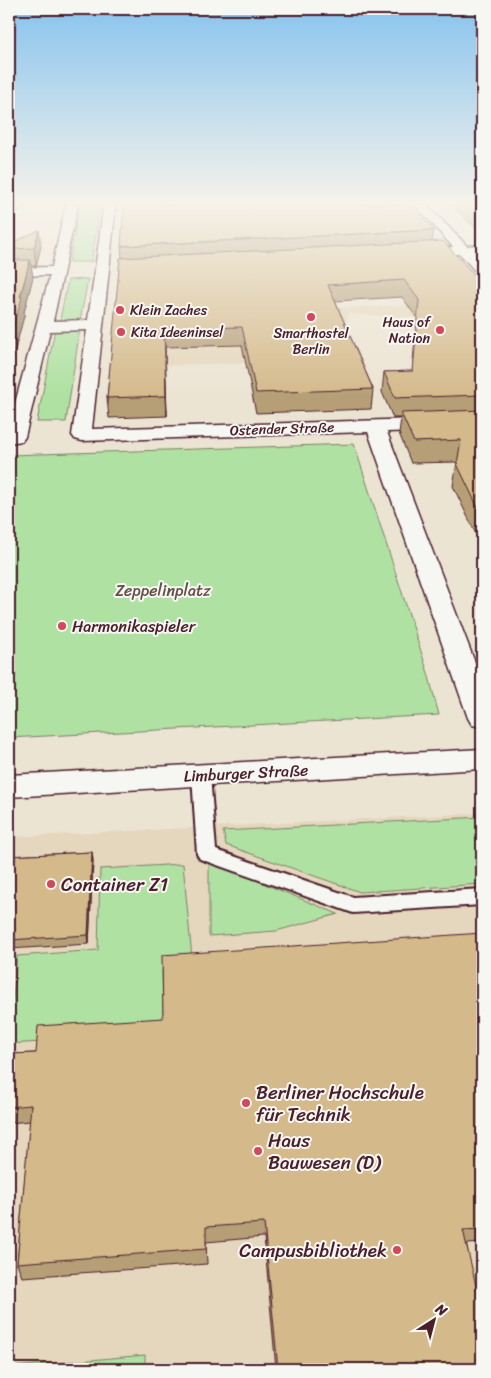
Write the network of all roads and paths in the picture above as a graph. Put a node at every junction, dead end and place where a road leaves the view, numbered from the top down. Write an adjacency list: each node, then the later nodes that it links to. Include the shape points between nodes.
1 (112, 268): 2 (street)
2 (102, 269): 5 (street)
3 (58, 271): 4 (street); 6 (street)
4 (9, 272)
5 (94, 325): 6 (street); 8 (street, Ostender Straße, via 82,435)
6 (44, 326): 9 (street)
7 (482, 423): 8 (street, Ostender Straße)
8 (375, 426): 10 (street)
9 (12, 437)
10 (482, 718)
11 (482, 759): 12 (street, Limburger Straße)
12 (201, 775): 13 (street, Limburger Straße); 14 (lane, via 207,854 353,905)
13 (9, 786)
14 (482, 898)

